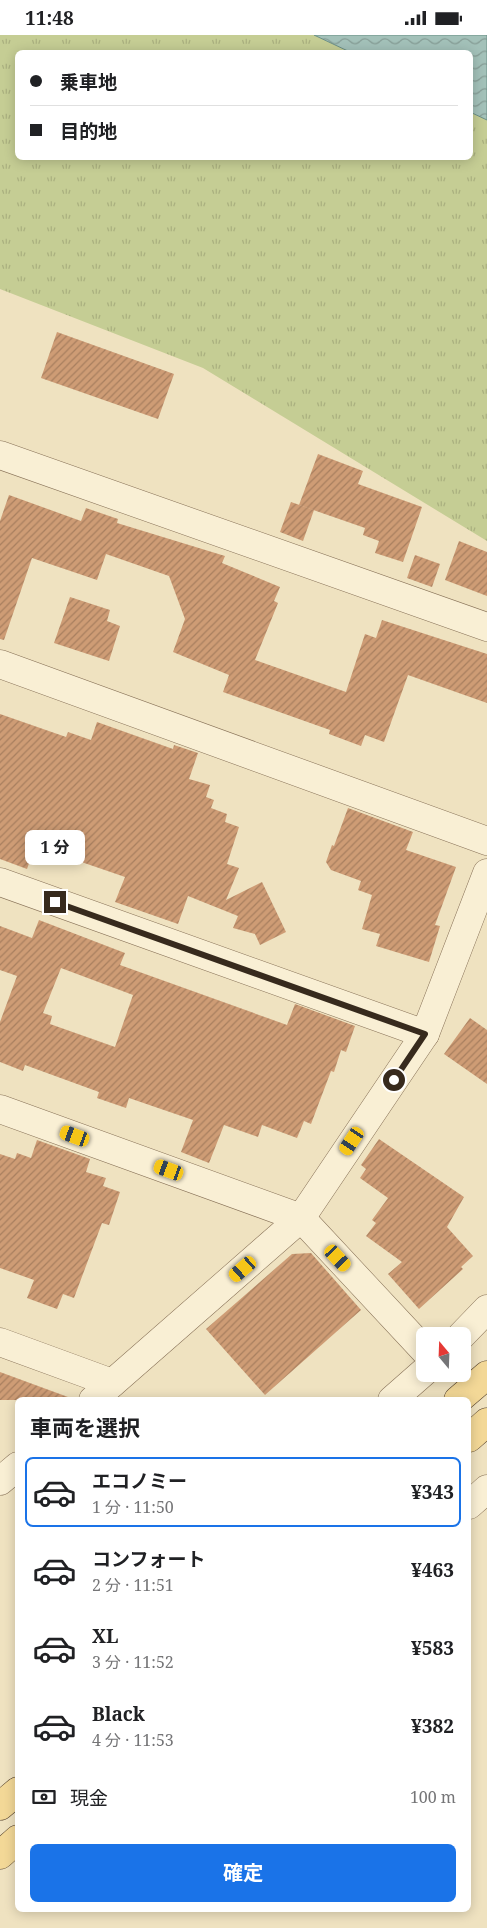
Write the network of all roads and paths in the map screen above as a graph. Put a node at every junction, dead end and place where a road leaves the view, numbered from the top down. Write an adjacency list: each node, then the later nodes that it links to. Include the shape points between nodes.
1 (0, 455): 2 (street)
2 (487, 627)
3 (0, 664): 4 (street)
4 (487, 841)
5 (487, 873): 7 (street)
6 (0, 882): 7 (street)
7 (425, 1034): 9 (street)
8 (0, 1109): 9 (street)
9 (301, 1218): 12 (street); 16 (street)
10 (487, 1309): 11 (street)
11 (470, 1327)
12 (416, 1341)
13 (0, 1342): 16 (street)
14 (487, 1375): 18 (main road)
15 (416, 1379): 17 (street)
16 (103, 1392)
17 (395, 1397)
18 (461, 1397)
19 (487, 1422): 20 (main road)
20 (471, 1436)
21 (15, 1468): 22 (street)
22 (0, 1481)
23 (487, 1489): 24 (street)
24 (471, 1503)
25 (15, 1794): 26 (main road)
26 (0, 1806)
27 (15, 1842): 28 (main road)
28 (0, 1855)

